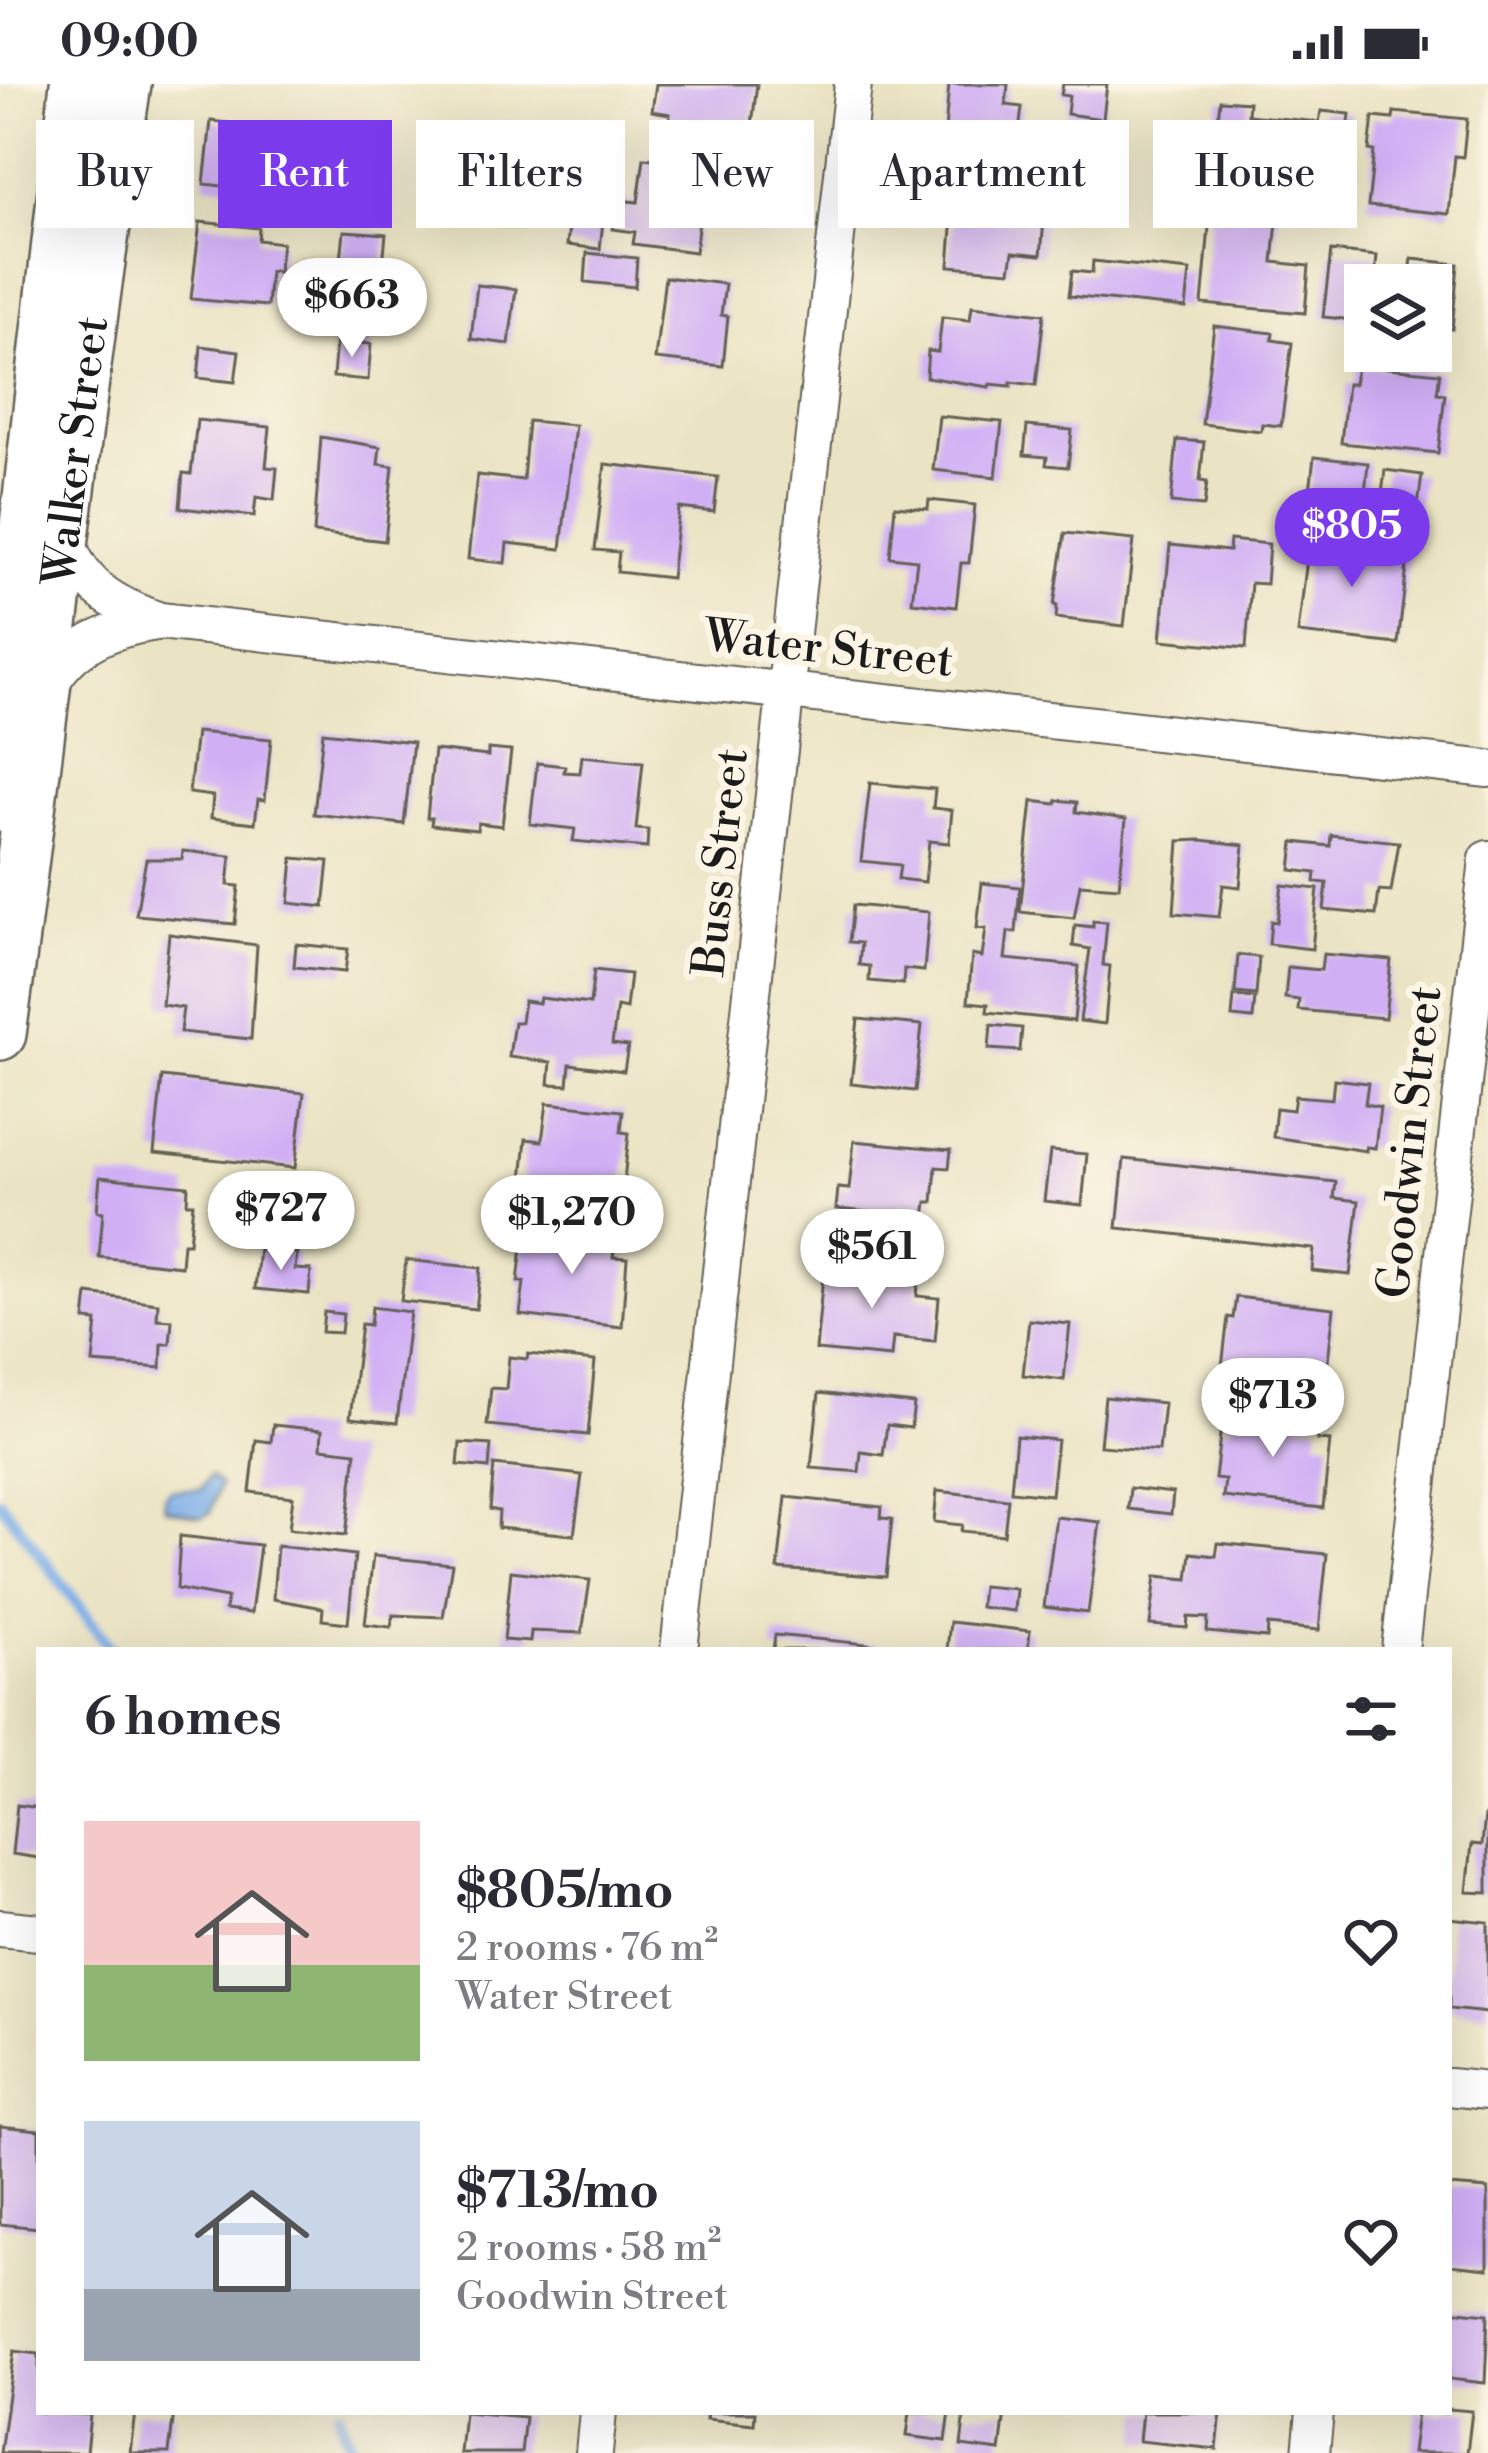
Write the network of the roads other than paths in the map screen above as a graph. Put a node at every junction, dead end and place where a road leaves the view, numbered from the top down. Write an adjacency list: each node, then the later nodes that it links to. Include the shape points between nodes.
1 (76, 84): 5 (main road, Walker Street)
2 (124, 84): 4 (main road, Walker Street)
3 (853, 84): 7 (street, Buss Street)
4 (64, 531): 5 (main road, Walker Street); 6 (street, Water Street, via 81,575 98,591)
5 (24, 605): 8 (main road, Walker Street); 10 (main road, Walker Street, via 2,736)
6 (160, 621): 7 (street, Water Street); 8 (street, Water Street, via 121,627 73,652)
7 (786, 691): 9 (street, Water Street); 13 (street, Buss Street)
8 (45, 696): 12 (main road, Walker Street)
9 (1488, 769)
10 (0, 806)
11 (1488, 859): 14 (street, Goodwin Street)
12 (0, 1034)
13 (679, 1647)
14 (1400, 1647)
15 (0, 1928): 16 (street)
16 (36, 1932)
17 (1452, 2087): 18 (street)
18 (1488, 2091)
19 (598, 2415): 21 (street)
20 (1316, 2415): 22 (street)
21 (594, 2453)
22 (1311, 2453)

